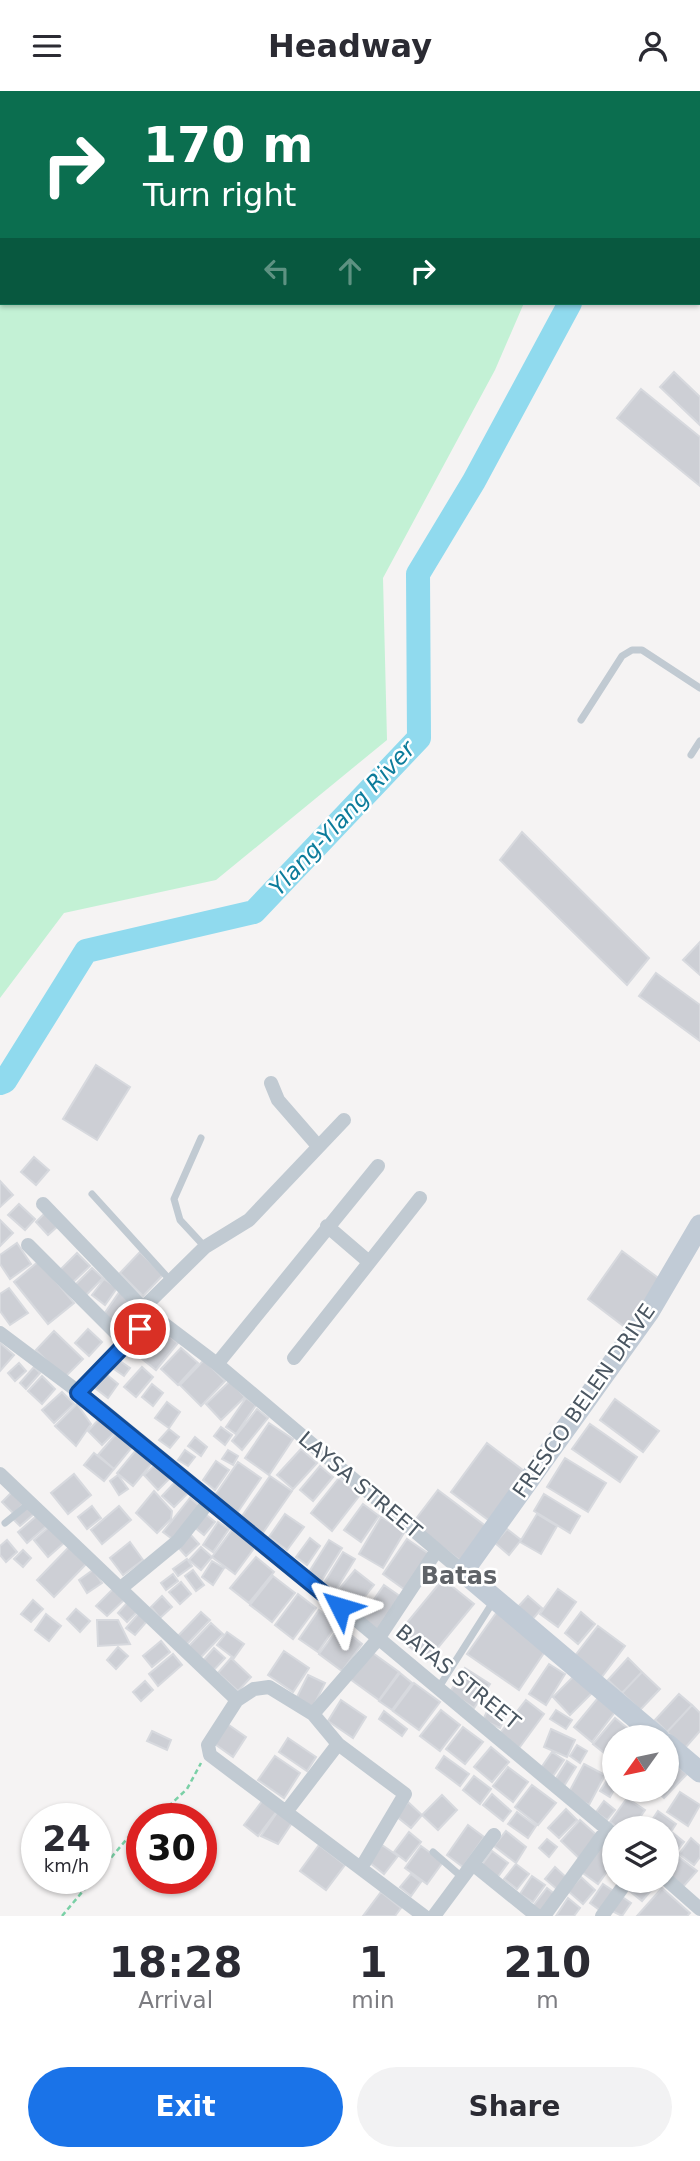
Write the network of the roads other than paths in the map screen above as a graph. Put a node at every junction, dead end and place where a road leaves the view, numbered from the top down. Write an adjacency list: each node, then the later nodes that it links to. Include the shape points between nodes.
1 (700, 688): 2 (lane, via 642,650 632,650 622,656)
2 (581, 720)
3 (700, 741): 4 (lane)
4 (691, 755)
5 (271, 1083): 8 (street, via 278,1100)
6 (344, 1120): 8 (street)
7 (201, 1137): 16 (lane, via 174,1199 180,1220)
8 (318, 1146): 16 (street, via 249,1220)
9 (378, 1166): 13 (street)
10 (92, 1194): 18 (lane)
11 (420, 1198): 17 (street)
12 (43, 1204): 19 (street, LAYSA STREET)
13 (327, 1226): 17 (street); 23 (street)
14 (700, 1226): 30 (street, FRESCO BELEN DRIVE, via 649,1312)
15 (28, 1245): 21 (street)
16 (205, 1247): 18 (street)
17 (369, 1262): 22 (street)
18 (170, 1280): 19 (street)
19 (149, 1312): 21 (street); 23 (street, LAYSA STREET)
20 (0, 1333): 24 (street, BATAS STREET)
21 (125, 1342): 24 (street)
22 (294, 1358)
23 (217, 1364): 29 (street, LAYSA STREET)
24 (78, 1393): 26 (street, BATAS STREET)
25 (0, 1474): 27 (street)
26 (211, 1499): 31 (street, via 177,1541); 33 (street, BATAS STREET)
27 (31, 1501): 28 (lane); 31 (street)
28 (5, 1523)
29 (437, 1550): 30 (street, LAYSA STREET); 33 (street)
30 (463, 1572): 32 (street, LAYSA STREET)
31 (121, 1588): 35 (street)
32 (495, 1598): 34 (lane); 37 (street, LAYSA STREET)
33 (378, 1639): 34 (street, BATAS STREET); 36 (street)
34 (439, 1687): 42 (street, BATAS STREET)
35 (237, 1700): 36 (street, via 254,1689 269,1687); 41 (street, via 207,1750)
36 (313, 1714): 38 (street)
37 (644, 1725)
38 (338, 1744): 41 (street); 47 (street, via 405,1794)
39 (679, 1754): 40 (street)
40 (700, 1772)
41 (286, 1812): 47 (street)
42 (602, 1824)
43 (494, 1835): 46 (street)
44 (602, 1843): 55 (street)
45 (433, 1852): 48 (lane)
46 (474, 1865): 48 (street); 54 (street)
47 (361, 1868): 52 (street)
48 (464, 1878): 53 (street)
49 (679, 1891): 51 (street)
50 (618, 1893): 56 (street)
51 (700, 1909)
52 (424, 1916)
53 (434, 1916)
54 (537, 1916)
55 (544, 1916)
56 (602, 1916)

